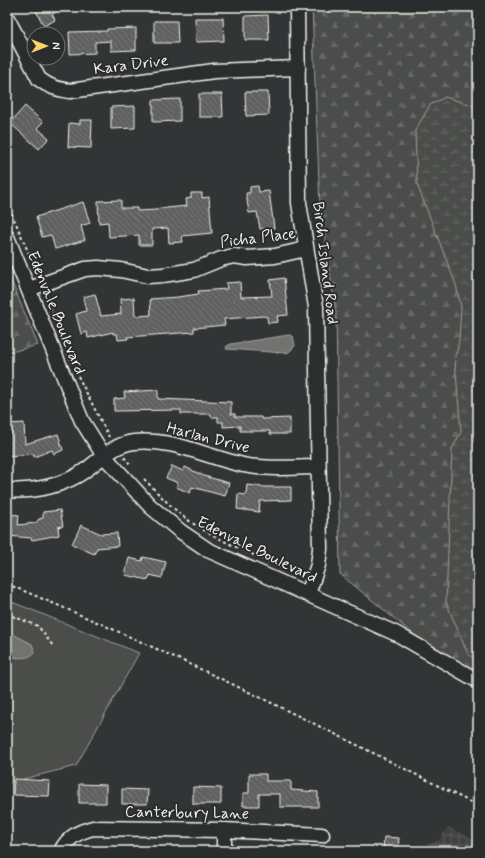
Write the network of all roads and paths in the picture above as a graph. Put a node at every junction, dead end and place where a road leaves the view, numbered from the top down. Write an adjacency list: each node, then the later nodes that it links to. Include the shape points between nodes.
1 (297, 7): 3 (street, Birch Island Road)
2 (7, 18): 3 (street, Kara Drive, via 39,79 58,93 214,71)
3 (298, 68): 6 (street, Birch Island Road, via 300,203)
4 (7, 202): 7 (path)
5 (7, 237): 7 (street, Edenvale Boulevard)
6 (306, 249): 7 (street, Picha Place, via 275,256 234,256 194,270 163,275 148,276 121,270 85,269); 12 (street, Birch Island Road, via 316,308)
7 (35, 286): 8 (path); 10 (street, Edenvale Boulevard, via 82,421)
8 (74, 367)
9 (77, 374): 10 (path)
10 (110, 452): 11 (path); 12 (street, Harlan Drive, via 134,442 158,442 182,446 245,465); 14 (street, Harlan Drive, via 66,481 43,488); 15 (street, Edenvale Boulevard, via 150,506 180,531 208,550)
11 (130, 465)
12 (318, 467): 17 (street, Birch Island Road, via 319,555 318,566)
13 (140, 476): 15 (path, via 173,508 197,526 283,568)
14 (7, 490)
15 (278, 581): 17 (street, Edenvale Boulevard)
16 (7, 584): 21 (path, via 72,610 199,668 326,728)
17 (308, 594): 20 (street, Edenvale Boulevard, via 396,634)
18 (7, 614): 19 (path, via 38,626)
19 (53, 646)
20 (478, 681)
21 (478, 806)
22 (224, 830): 23 (street, Canterbury Lane); 24 (street, Canterbury Lane, via 93,828 80,831 70,838); 25 (street)
23 (322, 835)
24 (61, 851)
25 (224, 851)

